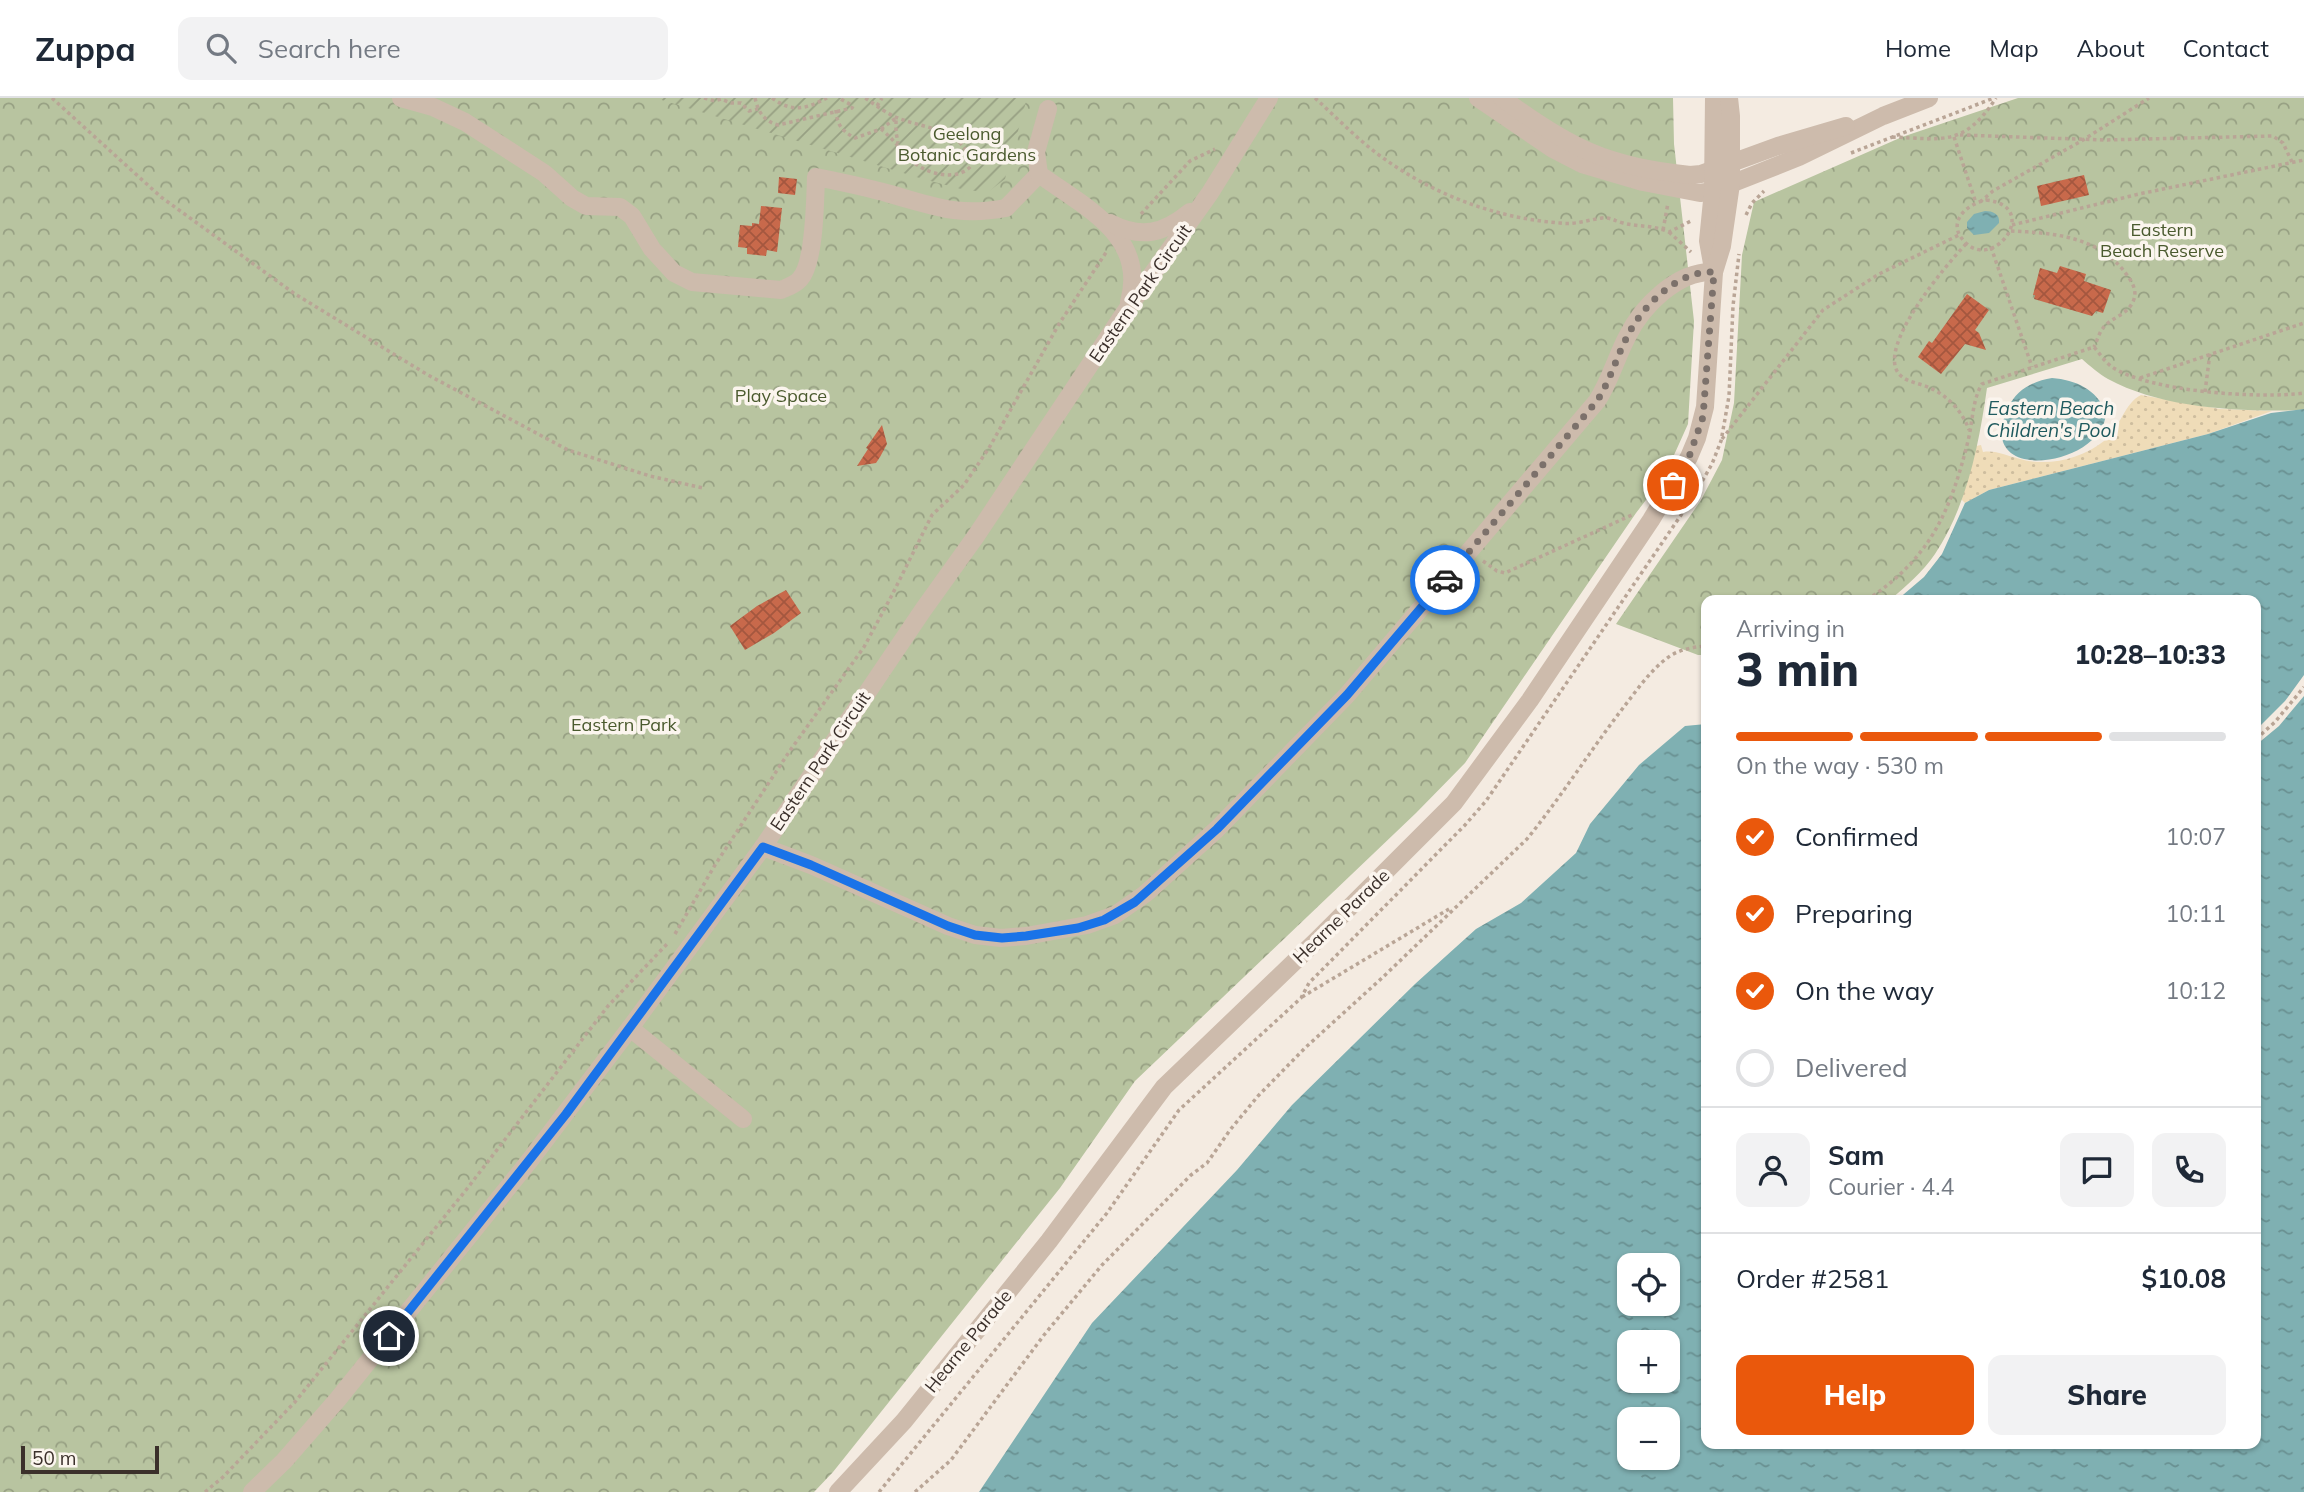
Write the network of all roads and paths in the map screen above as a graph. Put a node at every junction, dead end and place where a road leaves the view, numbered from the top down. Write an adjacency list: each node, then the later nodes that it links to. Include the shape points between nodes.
1 (52, 98): 62 (path, via 161,197 295,294 428,375 568,450)
2 (401, 98): 38 (street, via 465,122 586,206 620,207 632,216 663,263 692,282 781,290 802,277 809,260 816,177 964,212 1006,208)
3 (704, 98): 4 (path)
4 (721, 98): 21 (path, via 741,103 749,111)
5 (755, 98): 21 (path)
6 (772, 98): 7 (path, via 798,109)
7 (827, 98)
8 (839, 98): 23 (path, via 853,106)
9 (865, 98): 20 (path)
10 (882, 98): 20 (path)
11 (1269, 98): 42 (street, Eastern Park Circuit)
12 (1315, 98): 44 (path, via 1378,155 1431,188 1482,208 1564,224 1609,218 1669,232 1701,216)
13 (1478, 98): 41 (street, via 1582,164 1643,183)
14 (1502, 98): 37 (street, via 1555,135 1609,160 1690,175)
15 (1714, 98): 37 (street, Hearne Parade)
16 (1729, 98): 36 (street, Hearne Parade)
17 (1928, 98): 24 (street)
18 (1995, 98): 27 (path); 28 (path)
19 (2149, 98): 30 (path)
20 (877, 106): 25 (path)
21 (758, 109): 23 (path, via 768,122 778,125)
22 (1048, 109): 38 (street, via 1036,152)
23 (836, 110): 26 (path, via 840,128 855,138)
24 (1883, 116): 36 (street); 39 (street, via 1807,154)
25 (896, 118): 26 (path); 31 (path); 31 (path, via 961,143 969,152 971,166 955,176 932,172 913,162)
26 (881, 129): 31 (path)
27 (1960, 135): 29 (path); 30 (path)
28 (1891, 137): 29 (path); 33 (path)
29 (1954, 137): 43 (path)
30 (2083, 140): 35 (path, via 2273,136 2283,143); 43 (path)
31 (899, 145)
32 (1218, 145): 47 (path, via 1187,164)
33 (1843, 157)
34 (2304, 160): 35 (path)
35 (2292, 162): 45 (path)
36 (1732, 163): 37 (street); 39 (street, Hearne Parade)
37 (1713, 170): 41 (street, Hearne Parade)
38 (1039, 174): 47 (street)
39 (1731, 184): 41 (street); 44 (street, Hearne Parade)
40 (1772, 186): 44 (path, via 1752,203 1743,225)
41 (1713, 191): 44 (street, Hearne Parade)
42 (1210, 193): 47 (street, via 1160,231); 53 (street, Eastern Park Circuit)
43 (1978, 202): 45 (path, via 2001,204); 48 (path, via 1959,217)
44 (1718, 220): 52 (street, Hearne Parade, via 1723,246)
45 (2012, 225): 46 (path)
46 (2011, 231): 50 (path); 55 (path, via 2084,241 2106,253 2127,275 2134,300 2121,316 2104,326)
47 (1123, 234): 53 (street, via 1133,277); 73 (path, via 1077,295 964,485 932,515 864,647 759,797 672,939 608,1006 295,1402)
48 (1959, 235): 49 (path); 51 (path, via 1879,274 1823,310 1721,441)
49 (1966, 244): 50 (path, via 1976,249); 61 (path, via 1914,312 1897,343 1894,364 1904,378 1929,387 1951,403)
50 (1991, 247): 57 (path)
51 (1740, 251)
52 (1714, 272): 63 (street, Hearne Parade, via 1700,426 1681,472); 64 (street, via 1675,283 1643,313 1626,337 1597,401)
53 (1123, 315): 69 (street, Eastern Park Circuit)
54 (2304, 323): 56 (path)
55 (2094, 347): 57 (path); 58 (path, via 2110,365)
56 (2210, 354): 58 (path); 59 (path)
57 (2032, 367): 61 (path, via 1982,384 1975,395)
58 (2140, 378): 59 (path)
59 (2205, 392): 60 (path)
60 (2304, 393)
61 (1970, 435): 65 (path, via 1942,521 1906,569)
62 (703, 488)
63 (1651, 520): 64 (path, via 1636,513 1505,573); 75 (street, Hearne Parade, via 1454,803 1164,1087 1049,1241 904,1421)
64 (1470, 551): 69 (street, via 1347,695 1217,829 1115,915 1026,936 975,935)
65 (1873, 595)
66 (1701, 647): 70 (path, via 1672,655 1653,672 1527,839)
67 (2304, 687): 68 (path)
68 (2261, 735)
69 (763, 847): 71 (street, Eastern Park Circuit)
70 (1453, 908): 76 (path, via 1301,998 1187,1102 1096,1228); 77 (path, via 1306,1046 1258,1096 1207,1163 1102,1265 951,1460)
71 (631, 1028): 72 (street); 74 (street, Eastern Park Circuit, via 338,1399)
72 (743, 1119)
73 (205, 1492)
74 (252, 1492)
75 (838, 1492)
76 (879, 1492)
77 (915, 1492)

